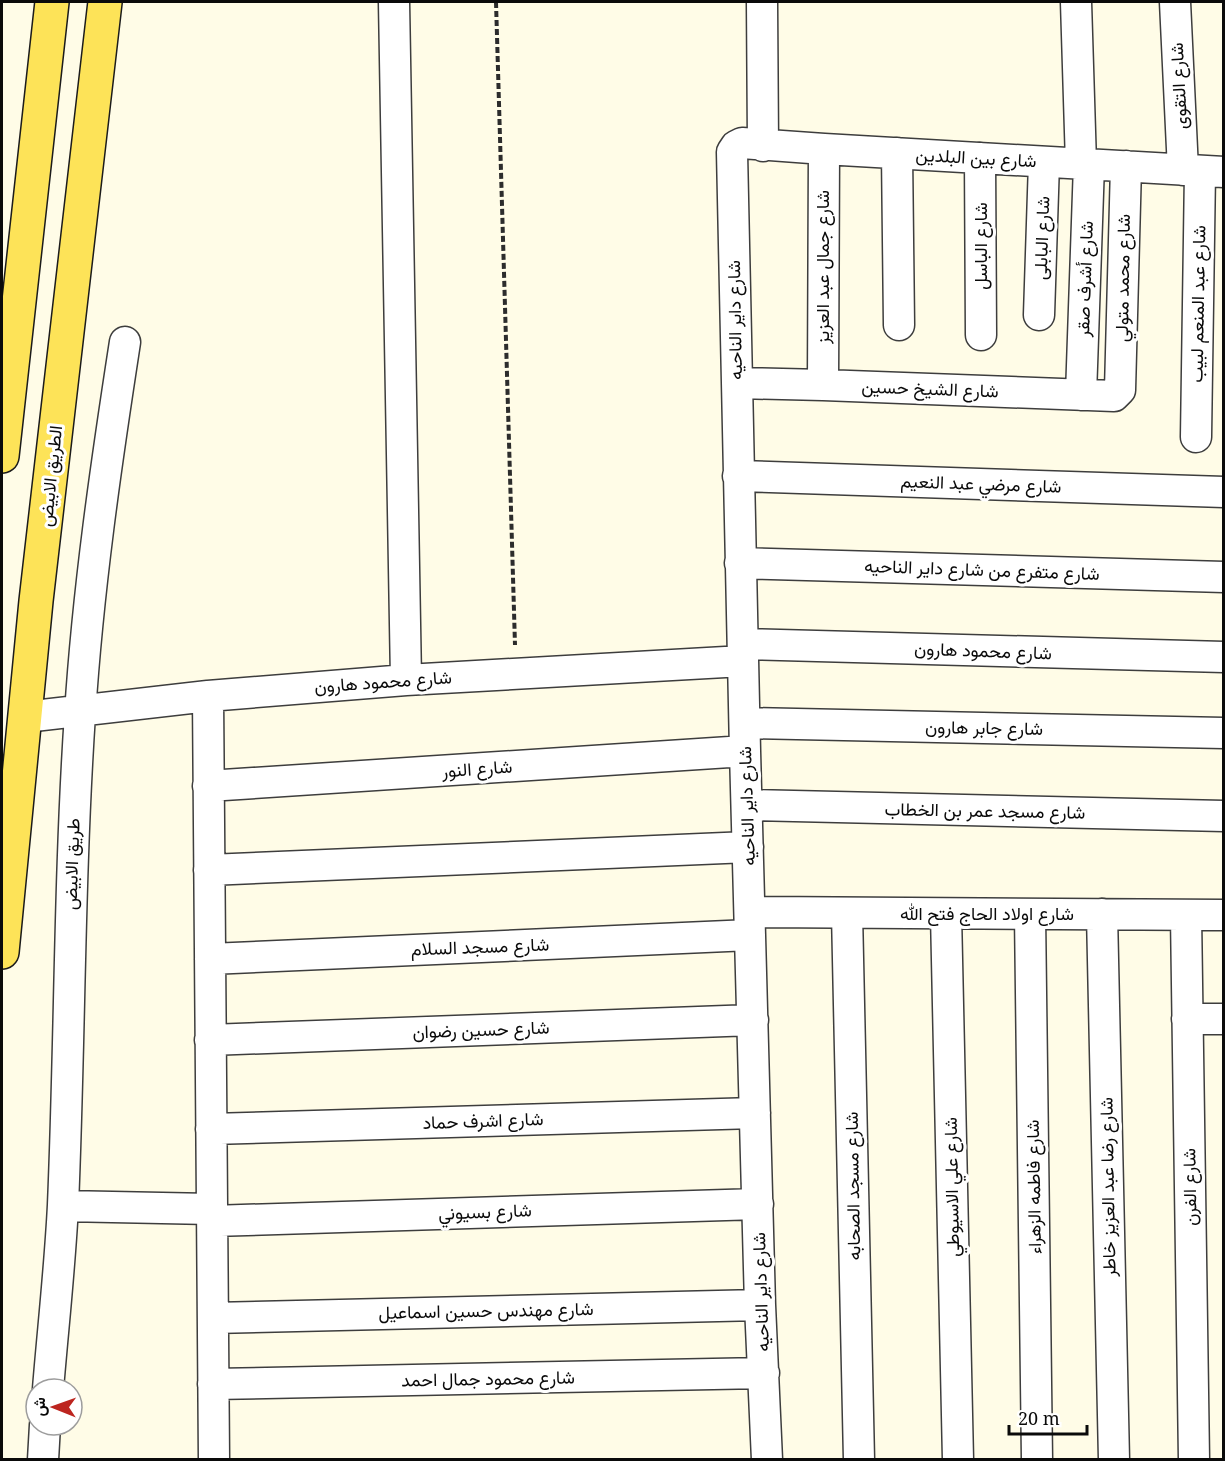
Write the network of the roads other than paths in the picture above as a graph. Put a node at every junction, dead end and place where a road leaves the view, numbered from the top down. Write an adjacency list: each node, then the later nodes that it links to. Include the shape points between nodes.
1 (52, 2): 25 (main road)
2 (105, 2): 35 (main road, الطريق الابيض)
3 (394, 2): 32 (street)
4 (762, 2): 7 (street)
5 (1076, 2): 13 (street, شارع أشرف صقر)
6 (1175, 2): 15 (street, شارع التقوى)
7 (763, 146): 8 (street, شارع بين البلدين); 9 (street, شارع بين البلدين, via 742,143)
8 (824, 149): 10 (street, شارع بين البلدين); 21 (street, شارع جمال عبد العزيز)
9 (732, 152): 20 (street, شارع داير الناحيه)
10 (897, 153): 11 (street, شارع بين البلدين); 17 (street)
11 (980, 158): 12 (street, شارع بين البلدين); 18 (street, شارع الباسل)
12 (1044, 162): 13 (street, شارع بين البلدين); 16 (street, شارع البابلى)
13 (1085, 164): 14 (street, شارع بين البلدين); 23 (street, شارع أشرف صقر)
14 (1126, 166): 15 (street, شارع بين البلدين); 22 (street, شارع محمد متولي)
15 (1202, 171): 24 (street, شارع عبد المنعم لبيب)
16 (1039, 315)
17 (899, 325)
18 (981, 335)
19 (125, 342): 34 (street, طريق الابيض, via 95,554)
20 (736, 383): 21 (street, شارع الشيخ حسين); 26 (street, شارع داير الناحيه)
21 (823, 385): 23 (street, شارع الشيخ حسين)
22 (1120, 390): 23 (street, شارع الشيخ حسين, via 1114,396)
23 (1081, 395)
24 (1196, 437)
25 (2, 456)
26 (738, 476): 27 (street, شارع مرضي عبد النعيم); 28 (street, شارع داير الناحيه)
27 (1224, 492)
28 (740, 563): 29 (street, شارع متفرع من شارع داير الناحيه); 30 (street, شارع داير الناحيه)
29 (1224, 577)
30 (743, 652): 31 (street, شارع محمود هارون); 32 (street, شارع محمود هارون); 37 (street, شارع داير الناحيه)
31 (1224, 657)
32 (406, 680): 33 (street, شارع محمود هارون)
33 (208, 696): 34 (street, شارع محمود هارون); 38 (street)
34 (80, 711): 35 (street, شارع محمود هارون); 59 (street, طريق الابيض, via 73,826)
35 (25, 717): 50 (main road, الطريق الابيض)
36 (1224, 733): 37 (street, شارع جابر هارون)
37 (745, 737): 38 (street, شارع النور); 39 (street, شارع داير الناحيه)
38 (208, 786): 42 (street)
39 (747, 805): 40 (street, شارع مسجد عمر بن الخطاب); 41 (street, شارع داير الناحيه)
40 (1224, 816)
41 (748, 847): 42 (street); 49 (street, شارع داير الناحيه)
42 (209, 870): 51 (street)
43 (847, 913): 44 (street, شارع اولاد الحاج فتح الله); 49 (street, شارع اولاد الحاج فتح الله); 70 (street, شارع مسجد الصحابه)
44 (946, 914): 45 (street, شارع اولاد الحاج فتح الله); 71 (street, شارع علي الاسيوطي)
45 (1030, 914): 46 (street, شارع اولاد الحاج فتح الله); 72 (street, شارع فاطمه الزهراء)
46 (1102, 914): 47 (street, شارع اولاد الحاج فتح الله); 73 (street, شارع رضا عبد العزيز خاطر)
47 (1186, 915): 48 (street, شارع اولاد الحاج فتح الله); 52 (street, شارع الفرن)
48 (1224, 915)
49 (750, 924): 51 (street, شارع مسجد السلام); 54 (street, شارع داير الناحيه)
50 (2, 952)
51 (210, 959): 55 (street)
52 (1187, 1019): 53 (street); 74 (street, شارع الفرن)
53 (1224, 1019)
54 (753, 1020): 55 (street, شارع حسين رضوان); 56 (street, شارع داير الناحيه)
55 (210, 1040): 57 (street)
56 (755, 1113): 57 (street, شارع اشرف حماد); 58 (street, شارع داير الناحيه)
57 (211, 1129): 60 (street)
58 (758, 1204): 60 (street, شارع بسيوني); 61 (street, شارع داير الناحيه)
59 (63, 1206): 60 (street, شارع بسيوني); 64 (street, طريق الابيض)
60 (212, 1215): 62 (street)
61 (760, 1305): 62 (street, شارع مهندس حسين اسماعيل); 63 (street, شارع داير الناحيه)
62 (213, 1318): 65 (street)
63 (764, 1373): 65 (street, شارع محمود جمال احمد); 69 (street, شارع داير الناحيه)
64 (49, 1377)
65 (213, 1384): 68 (street)
66 (44, 1437): 67 (street)
67 (43, 1460)
68 (214, 1460)
69 (767, 1460)
70 (859, 1460)
71 (958, 1460)
72 (1037, 1460)
73 (1114, 1460)
74 (1194, 1460)

